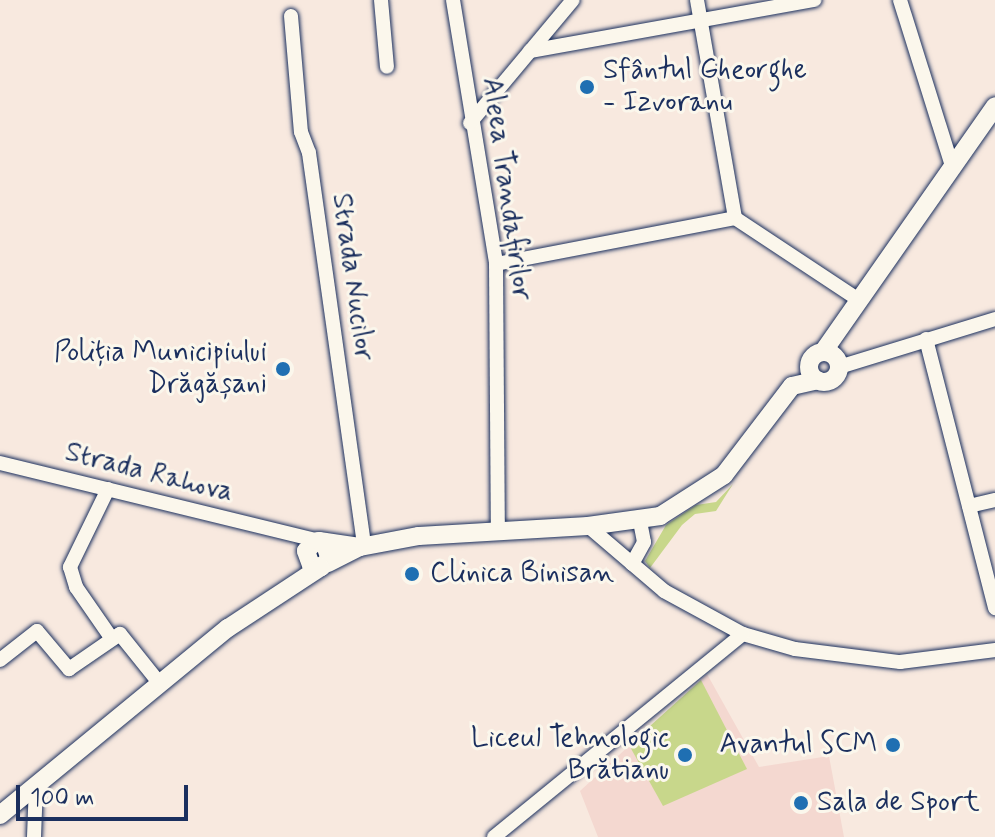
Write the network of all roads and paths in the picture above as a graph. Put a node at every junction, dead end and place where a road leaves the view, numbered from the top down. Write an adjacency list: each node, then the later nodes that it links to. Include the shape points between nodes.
1 (381, 0): 10 (street)
2 (453, 0): 12 (street, Aleea Trandafirilor)
3 (573, 0): 9 (street)
4 (697, 0): 8 (street)
5 (814, 0): 8 (street)
6 (900, 0): 13 (street)
7 (291, 16): 28 (street, Strada Nucilor, via 301,132 309,153)
8 (701, 21): 9 (street); 14 (street)
9 (530, 51): 12 (street)
10 (387, 67)
11 (995, 106): 13 (main road)
12 (470, 123): 15 (street, Aleea Trandafirilor)
13 (952, 166): 16 (main road)
14 (735, 218): 15 (street); 16 (street)
15 (496, 264): 27 (street, Aleea Trandafirilor)
16 (856, 298): 19 (main road)
17 (995, 319): 18 (street)
18 (926, 339): 20 (street); 24 (street)
19 (816, 365): 20 (main road, via 832,354); 20 (main road, via 834,379); 25 (main road, via 792,386 724,475 684,504)
20 (839, 367)
21 (0, 463): 22 (street, Strada Rahova)
22 (108, 489): 29 (street, Strada Rahova, via 286,533); 33 (street, via 70,567 76,587)
23 (995, 500): 24 (street)
24 (969, 506): 31 (street)
25 (640, 522): 26 (main road); 30 (street, via 644,542)
26 (588, 526): 27 (main road); 30 (street)
27 (498, 530): 28 (main road)
28 (362, 547): 29 (main road)
29 (317, 554): 36 (main road, via 290,584)
30 (632, 564): 32 (street, via 679,600)
31 (995, 608)
32 (743, 634): 34 (street, via 795,649 900,662); 40 (street)
33 (112, 639): 35 (street, via 69,669 37,631); 36 (street, via 120,634)
34 (995, 650)
35 (0, 660)
36 (160, 684): 37 (main road)
37 (36, 786): 38 (main road); 39 (street)
38 (0, 815)
39 (34, 837)
40 (494, 837)

